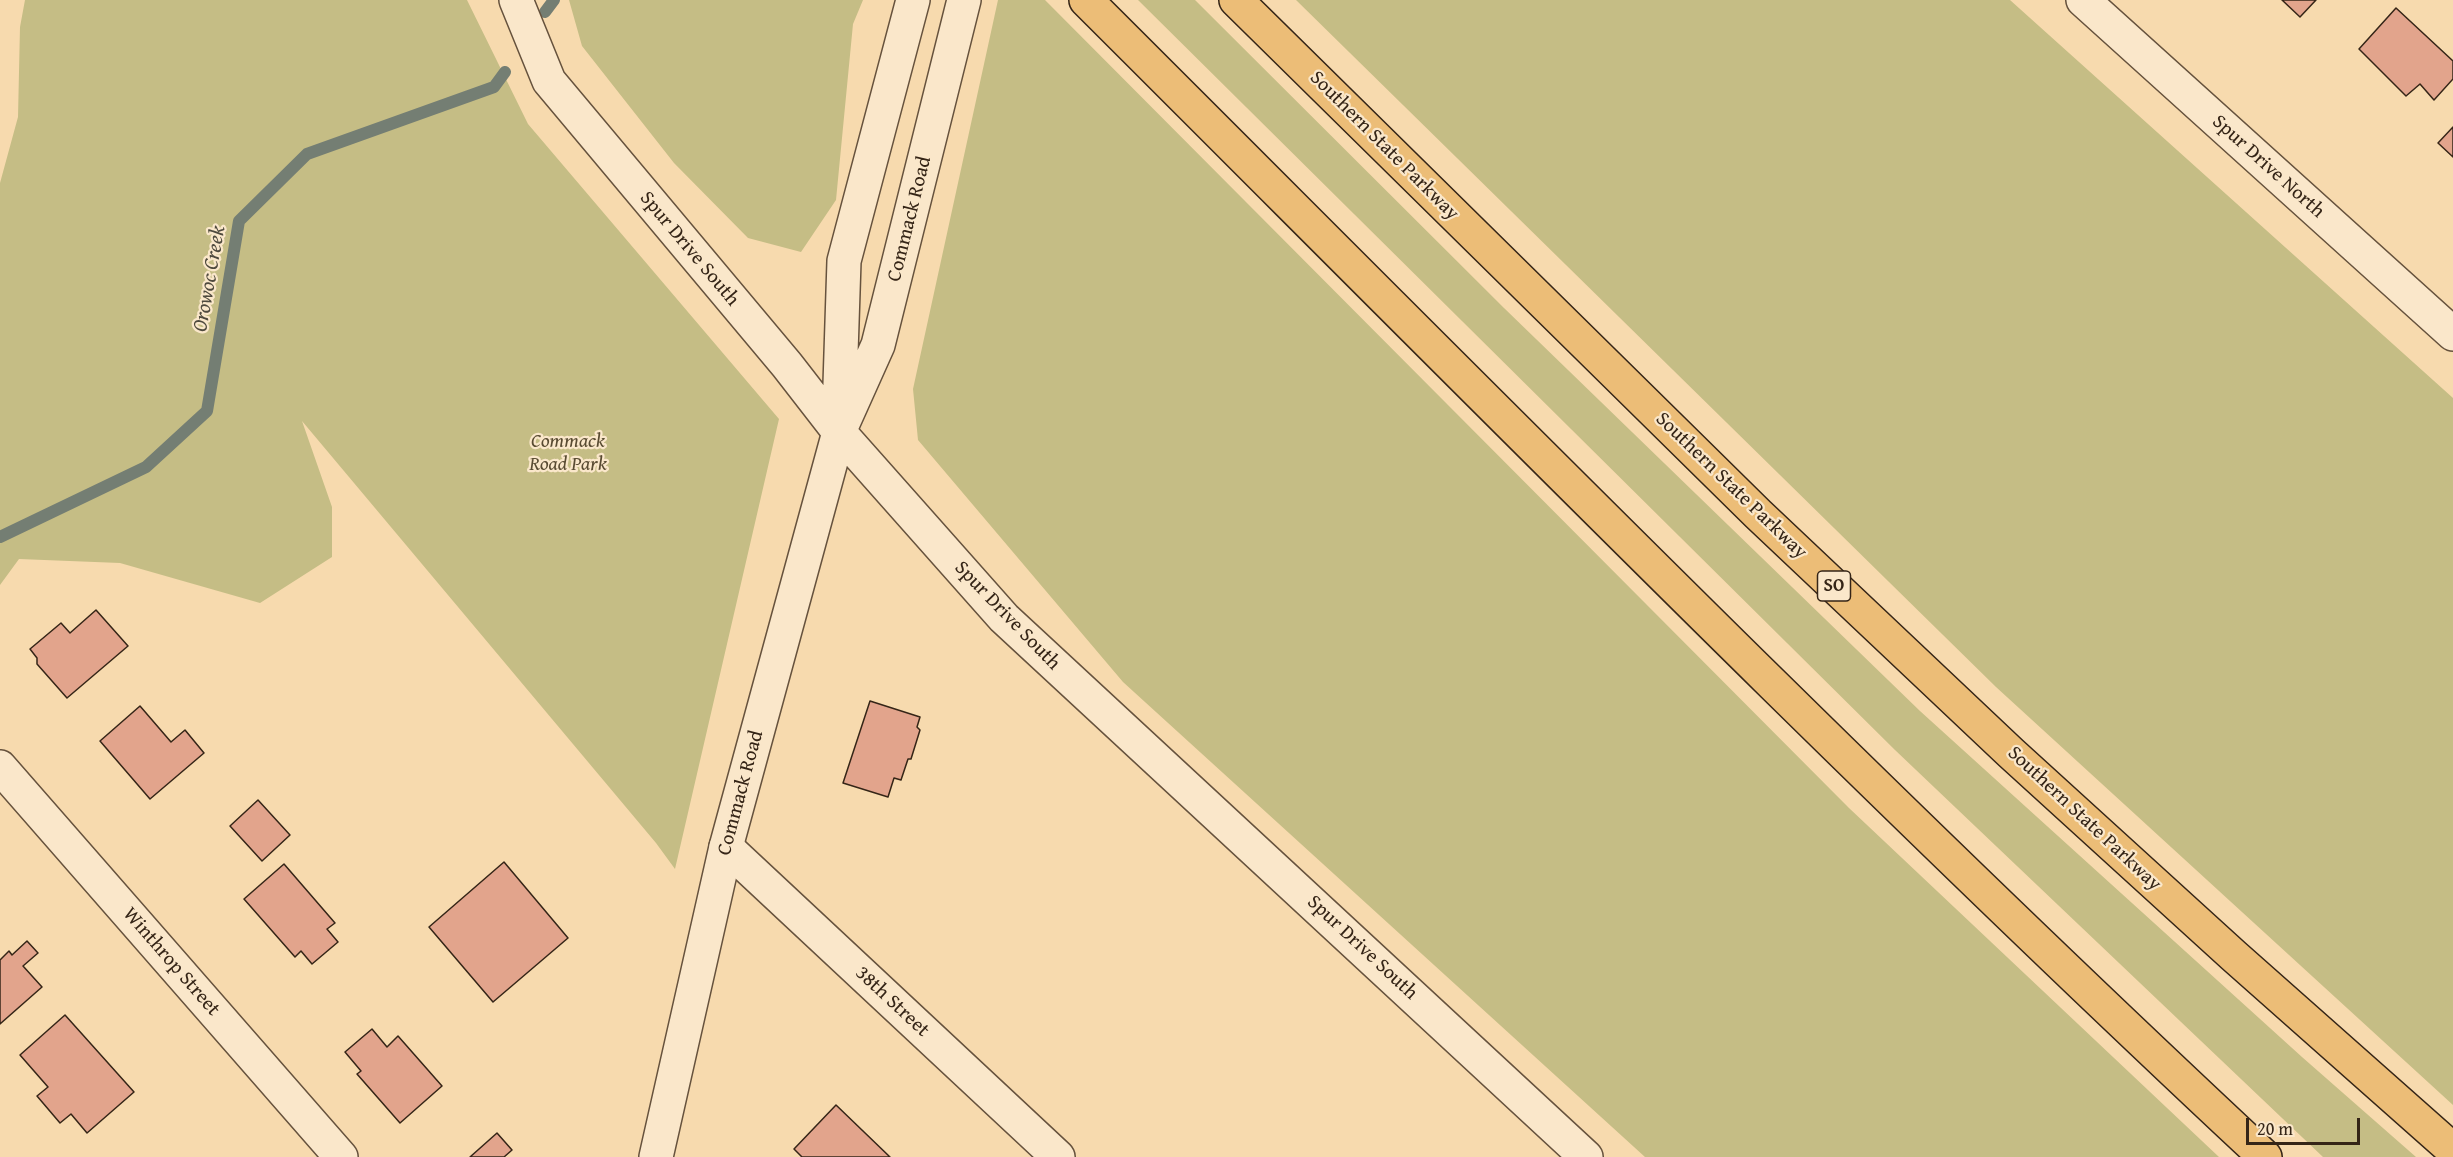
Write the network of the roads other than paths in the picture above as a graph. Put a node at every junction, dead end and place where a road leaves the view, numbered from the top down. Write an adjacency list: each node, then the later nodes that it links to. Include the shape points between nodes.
1 (516, 0): 8 (street, Spur Drive South, via 549,81)
2 (913, 0): 8 (street, Commack Road, via 844,261)
3 (964, 0): 8 (street, Commack Road, via 878,345)
4 (1086, 0): 16 (highway, via 1784,696)
5 (1236, 0): 11 (highway, Southern State Parkway / SO, via 1776,531 2011,753)
6 (2083, 0): 7 (street, Spur Drive North)
7 (2453, 334)
8 (839, 432): 10 (street, Commack Road); 15 (street, Spur Drive South, via 1004,618)
9 (0, 767): 12 (street, Winthrop Street)
10 (726, 847): 13 (street, Commack Road); 14 (street, 38th Street)
11 (2453, 1150)
12 (342, 1157)
13 (656, 1157)
14 (1058, 1157)
15 (1586, 1157)
16 (2265, 1157)

